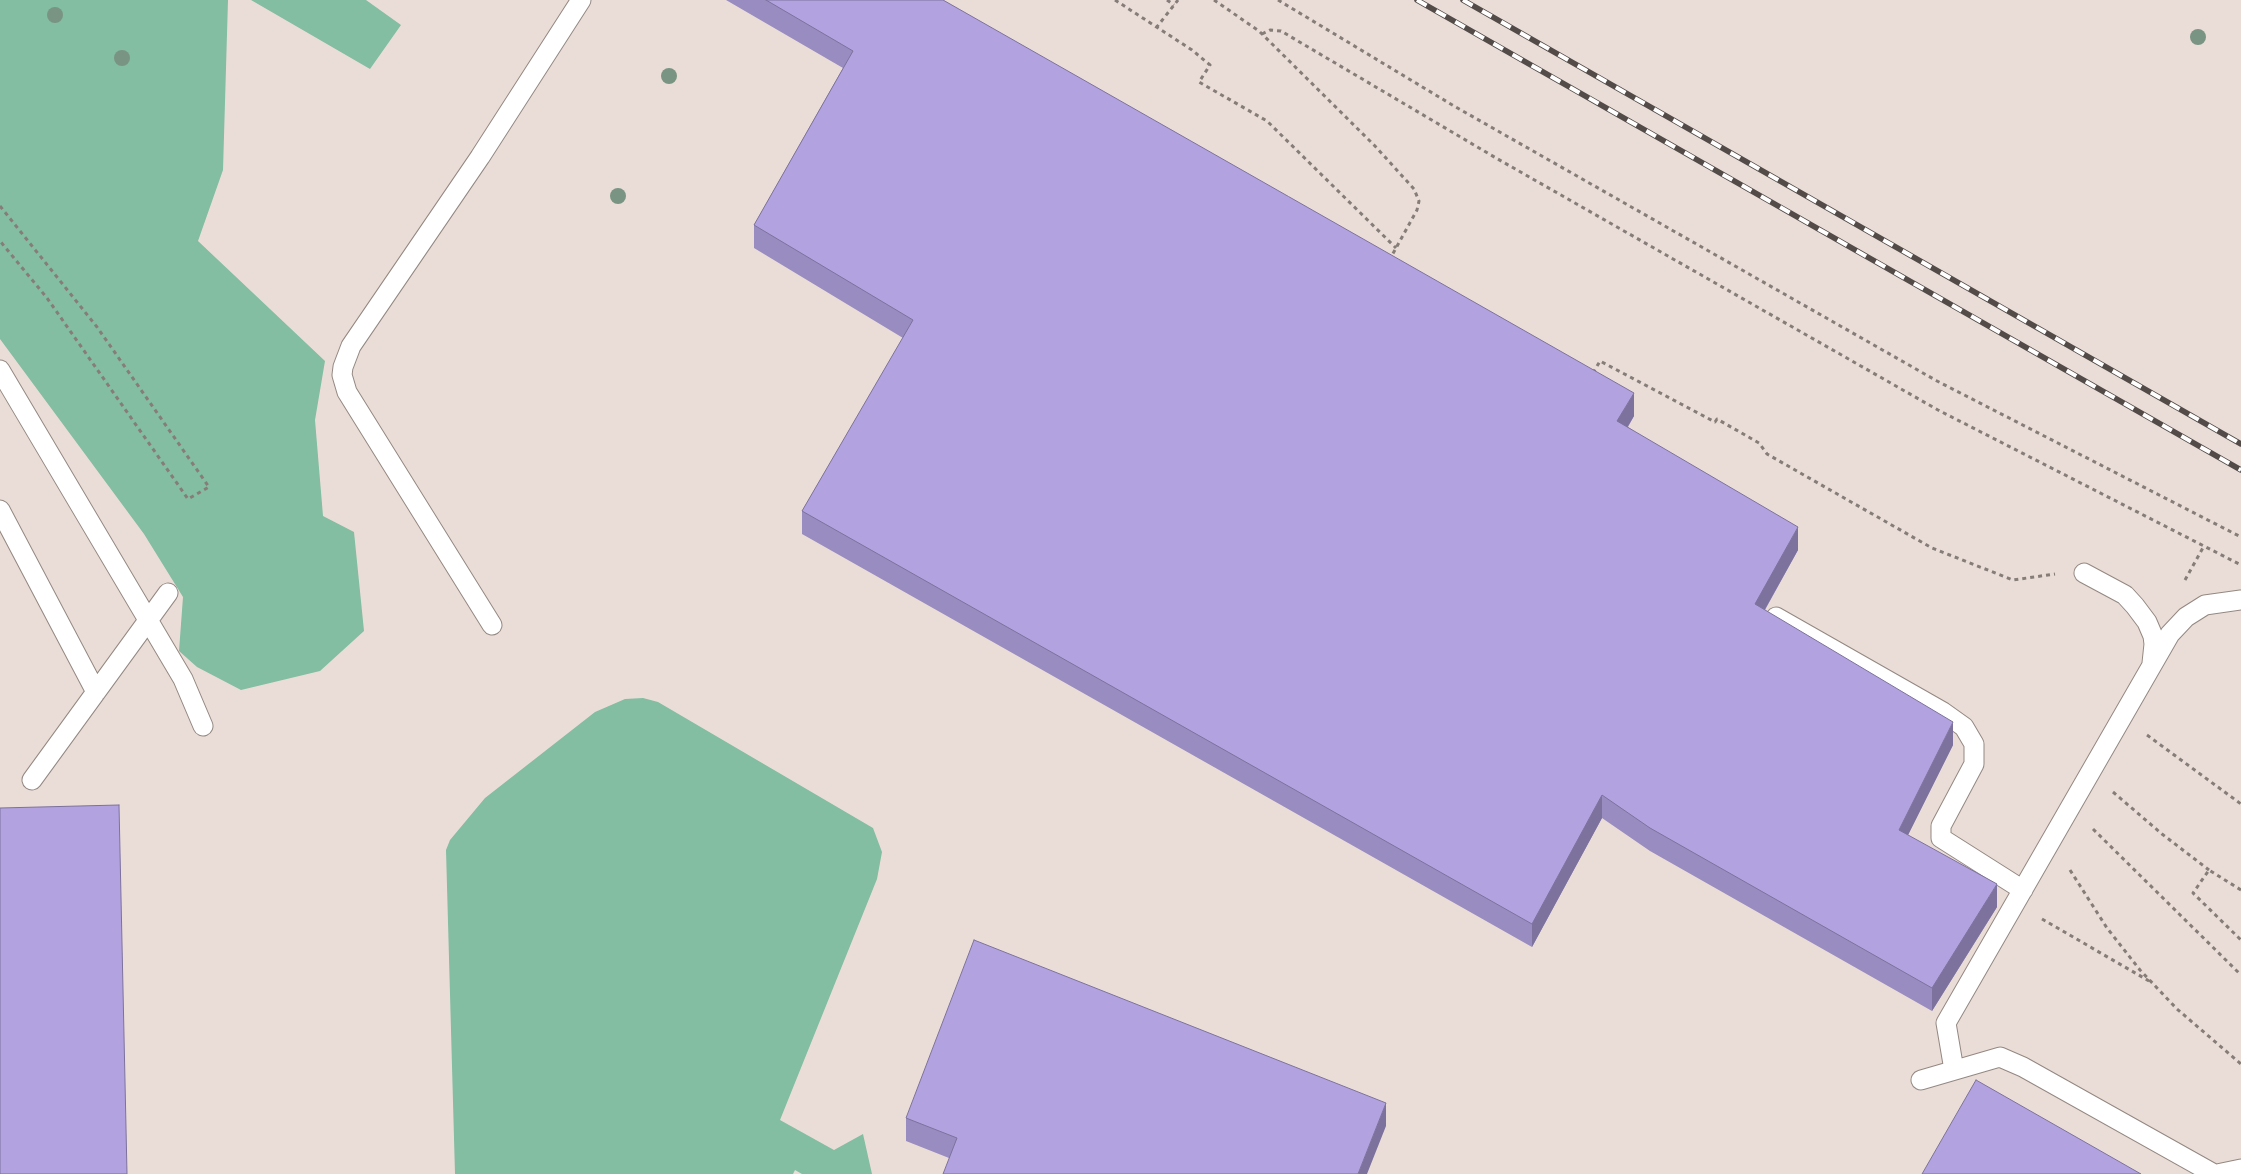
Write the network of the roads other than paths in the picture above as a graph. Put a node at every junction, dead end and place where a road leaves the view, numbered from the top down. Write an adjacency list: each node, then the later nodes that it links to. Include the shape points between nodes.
1 (581, 0): 9 (lane, via 480,157 351,346 343,367 347,392)
2 (0, 370): 8 (lane)
3 (0, 510): 11 (lane)
4 (2084, 573): 10 (lane, via 2125,595 2147,622 2154,644)
5 (168, 593): 8 (lane)
6 (2241, 600): 10 (lane, via 2205,605 2193,611 2170,634)
7 (1767, 612): 14 (lane, via 1964,727 1974,744 1974,764 1941,826 1941,838)
8 (148, 620): 11 (lane); 12 (lane, via 183,678)
9 (492, 625)
10 (2152, 666): 14 (lane)
11 (96, 692): 13 (lane)
12 (203, 726)
13 (32, 780)
14 (2019, 897): 15 (lane, via 1946,1023)
15 (1954, 1070): 16 (lane); 18 (lane, via 2000,1057)
16 (1921, 1080)
17 (2241, 1169): 18 (lane)
18 (2215, 1174)

